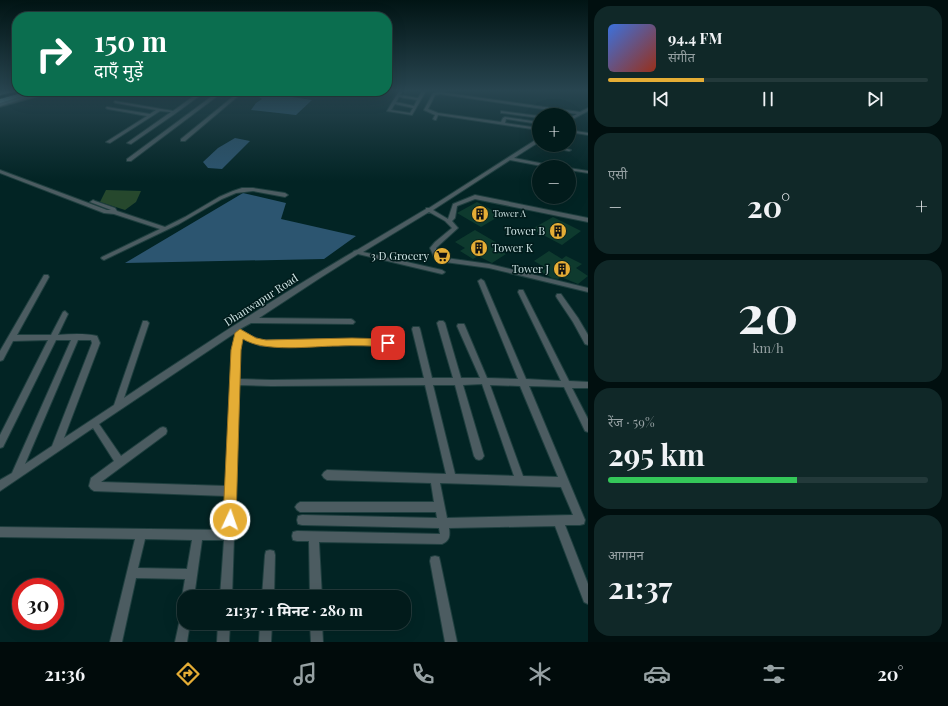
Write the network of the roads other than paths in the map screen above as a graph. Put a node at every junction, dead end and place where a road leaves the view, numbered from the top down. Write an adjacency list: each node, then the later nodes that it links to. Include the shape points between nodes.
1 (141, 121): 11 (street)
2 (162, 121): 12 (street)
3 (181, 121): 15 (street)
4 (206, 121): 10 (street)
5 (488, 121): 6 (street)
6 (503, 123): 7 (street)
7 (532, 127)
8 (576, 132): 9 (street)
9 (588, 134)
10 (183, 140)
11 (108, 142)
12 (129, 143)
13 (532, 146): 14 (street, Dhanwapur Road)
14 (510, 158): 16 (street); 23 (street, Dhanwapur Road)
15 (128, 160)
16 (532, 162)
17 (0, 167): 21 (street)
18 (576, 170): 20 (street)
19 (0, 171): 21 (street)
20 (588, 172)
21 (38, 183): 26 (street, via 106,212 115,212)
22 (285, 194): 26 (street, via 256,190 232,193)
23 (426, 211): 25 (street, via 443,223); 27 (street, Dhanwapur Road)
24 (588, 220): 25 (street, via 475,196 455,205 452,218)
25 (448, 222): 32 (street, via 455,229 433,248 436,256)
26 (165, 229): 28 (street)
27 (356, 252): 29 (street); 36 (street, Dhanwapur Road)
28 (104, 258)
29 (442, 272)
30 (46, 277): 45 (street)
31 (481, 281): 52 (street)
32 (588, 290)
33 (521, 292): 54 (street)
34 (559, 296): 46 (street)
35 (65, 314): 43 (street)
36 (250, 320): 37 (street); 42 (street, Dhanwapur Road)
37 (351, 322)
38 (145, 323): 56 (street)
39 (441, 323): 50 (street)
40 (461, 326): 51 (street)
41 (416, 329): 49 (street)
42 (238, 331): 47 (street, via 254,341 266,343); 53 (street); 56 (street, Dhanwapur Road)
43 (53, 337): 44 (street); 45 (street); 60 (street)
44 (76, 337): 61 (street, via 94,338 96,343); 65 (street)
45 (12, 338): 48 (street)
46 (588, 342)
47 (388, 343)
48 (0, 358)
49 (428, 381): 50 (street); 53 (street); 67 (street)
50 (457, 381): 51 (street); 62 (street)
51 (485, 381): 52 (street); 68 (street)
52 (523, 381): 54 (street); 69 (street)
53 (234, 382): 71 (street)
54 (565, 384): 55 (street); 58 (street)
55 (588, 385)
56 (117, 407): 57 (street, Dhanwapur Road)
57 (94, 423): 61 (street, Dhanwapur Road); 63 (street)
58 (588, 428)
59 (163, 431): 63 (street)
60 (0, 444)
61 (55, 449): 65 (street, Dhanwapur Road)
62 (479, 456)
63 (120, 462): 71 (street, via 97,479 94,486)
64 (326, 475): 66 (street)
65 (15, 476): 70 (street, Dhanwapur Road)
66 (436, 478): 67 (street); 73 (street)
67 (452, 479): 68 (street)
68 (520, 480): 69 (street)
69 (564, 482): 75 (street, via 580,520)
70 (0, 486)
71 (231, 491): 80 (street)
72 (300, 507): 73 (street)
73 (440, 507): 76 (street)
74 (302, 520): 76 (street)
75 (558, 521): 76 (street); 91 (street)
76 (442, 523): 82 (street, via 445,535 442,539)
77 (0, 532): 78 (street)
78 (141, 533): 79 (street); 85 (street)
79 (198, 534): 80 (street); 86 (street)
80 (229, 535): 88 (street)
81 (297, 536): 82 (street)
82 (314, 536): 90 (street)
83 (270, 555): 89 (street)
84 (435, 561): 101 (street)
85 (132, 573): 86 (street); 96 (street)
86 (191, 574): 87 (street)
87 (189, 590)
88 (226, 590)
89 (268, 590)
90 (316, 590)
91 (588, 598)
92 (183, 630): 97 (street)
93 (224, 630): 98 (street)
94 (266, 630): 99 (street)
95 (316, 630): 100 (street)
96 (116, 642)
97 (182, 642)
98 (223, 642)
99 (265, 642)
100 (317, 642)
101 (451, 642)

